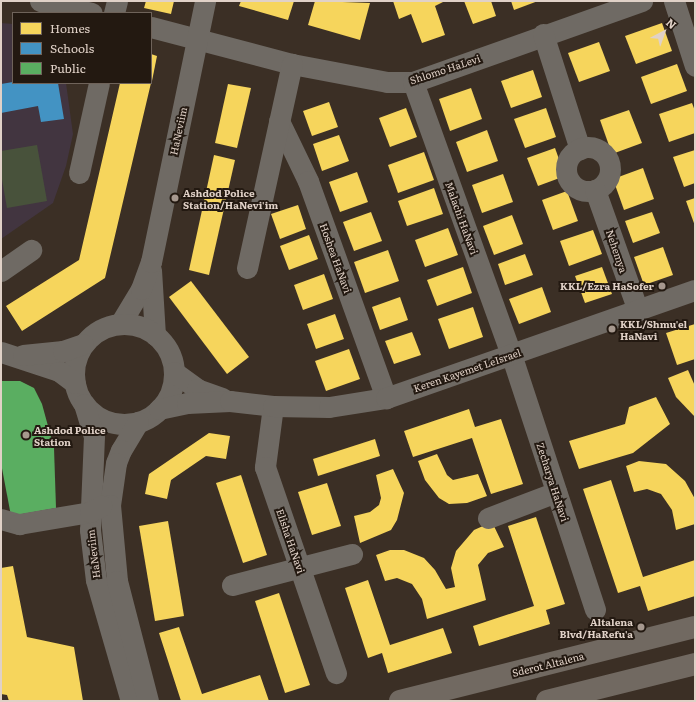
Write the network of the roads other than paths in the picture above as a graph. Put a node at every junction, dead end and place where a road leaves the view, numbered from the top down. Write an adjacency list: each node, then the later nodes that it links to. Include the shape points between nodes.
1 (40, 1): 6 (street)
2 (116, 1): 7 (street)
3 (205, 1): 10 (street, HaNeviim)
4 (642, 1): 9 (street, Shlomo HaLevi)
5 (674, 1): 12 (street)
6 (88, 12)
7 (114, 12)
8 (152, 27): 10 (street, Shlomo HaLevi)
9 (543, 34): 13 (street, Shlomo HaLevi); 16 (street)
10 (197, 37): 11 (street, Shlomo HaLevi); 20 (street, HaNeviim)
11 (292, 64): 13 (street, Shlomo HaLevi, via 387,82); 15 (street)
12 (695, 66)
13 (413, 82): 29 (street, Malachi HaNavi)
14 (99, 84): 17 (street)
15 (279, 121): 21 (street); 32 (street, Hoshea HaNavi, via 308,181)
16 (580, 148): 18 (street, via 567,163 567,176 582,190); 18 (street, via 594,148 605,156 608,162 610,168 606,181)
17 (79, 173)
18 (595, 190): 24 (street, Nehemya)
19 (31, 250): 22 (street)
20 (151, 262): 25 (street, HaNeviim, via 141,289); 26 (street, HaNeviim)
21 (247, 268)
22 (1, 271)
23 (695, 290): 24 (street, Keren Kayemet LeIsrael)
24 (638, 311): 29 (street, Keren Kayemet LeIsrael)
25 (120, 324): 26 (street, via 138,327); 27 (street, via 93,334)
26 (155, 335): 30 (street, via 168,352)
27 (84, 344): 28 (street, via 63,351); 31 (street, via 74,370)
28 (9, 354): 31 (street, via 59,371)
29 (511, 354): 32 (street, Keren Kayemet LeIsrael); 38 (street, Zecharya HaNavi)
30 (174, 372): 33 (street, Keren Kayemet LeIsrael, via 197,390); 36 (street, via 172,386)
31 (75, 383): 34 (street)
32 (386, 398): 35 (street, Keren Kayemet LeIsrael, via 329,408)
33 (230, 401): 35 (street, Keren Kayemet LeIsrael); 36 (street, Keren Kayemet LeIsrael)
34 (84, 404): 37 (street, via 98,416 114,423); 40 (street, HaNeviim, via 94,436)
35 (273, 406): 44 (street, Elisha HaNavi, via 265,467)
36 (159, 409): 37 (street)
37 (138, 422): 39 (street, HaNeviim, via 121,450)
38 (556, 492): 41 (street); 46 (street, Zecharya HaNavi)
39 (111, 496): 40 (street); 51 (street, HaNeviim, via 112,542 117,581)
40 (90, 512): 42 (street, via 19,524); 50 (street, HaNeviim, via 96,580)
41 (488, 518)
42 (1, 519)
43 (352, 554): 44 (street)
44 (300, 567): 45 (street); 49 (street, Elisha HaNavi)
45 (232, 585)
46 (595, 610)
47 (695, 627): 52 (main road, Sderot Altalena)
48 (695, 664): 53 (main road)
49 (336, 673)
50 (132, 701)
51 (148, 701)
52 (400, 701)
53 (547, 701)

